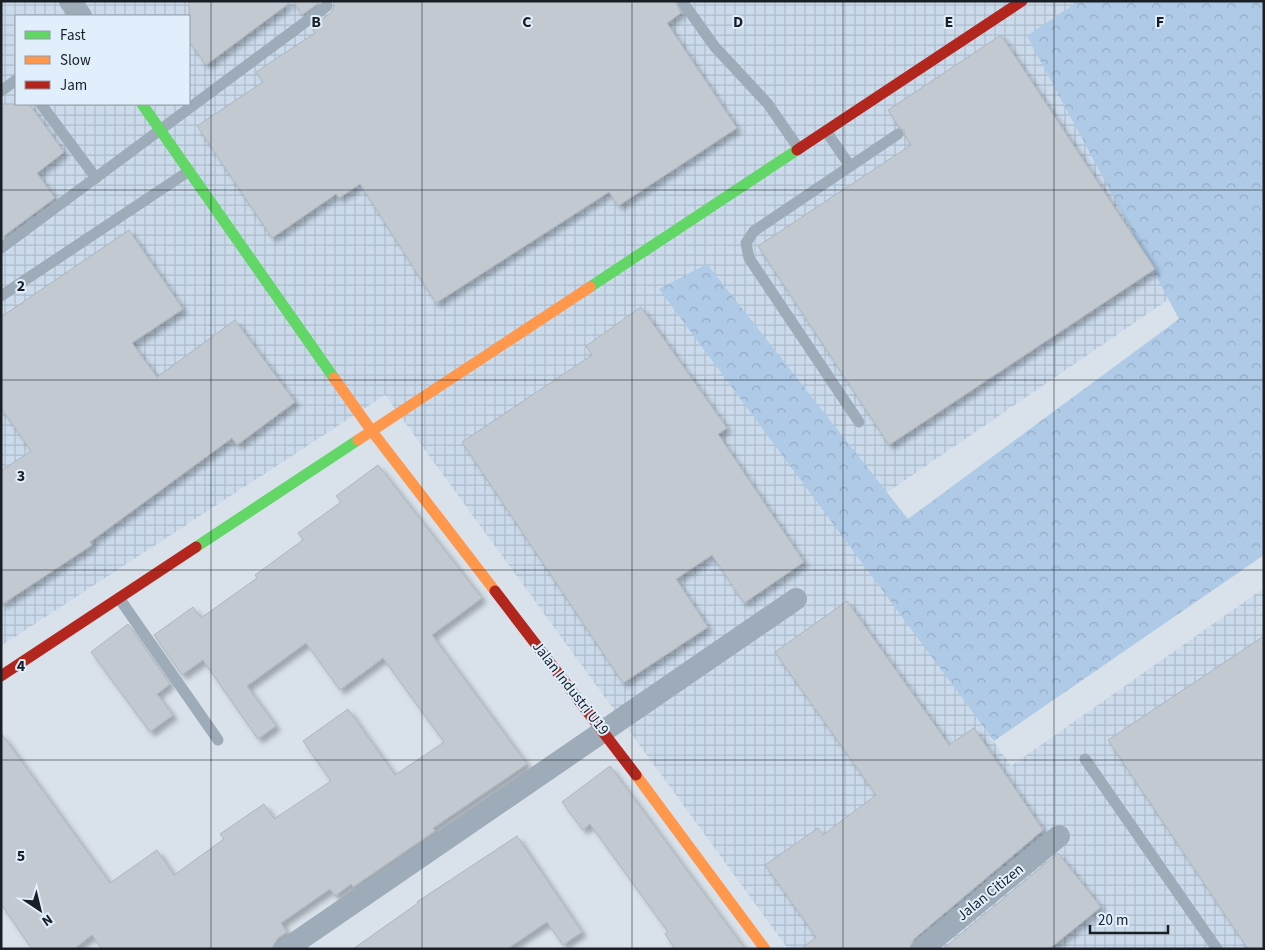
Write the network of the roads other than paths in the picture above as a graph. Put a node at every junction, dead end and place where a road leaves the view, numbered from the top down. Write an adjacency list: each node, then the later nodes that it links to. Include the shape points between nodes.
1 (70, 1): 5 (street)
2 (682, 1): 13 (lane, via 715,47 768,104)
3 (1022, 1): 11 (street)
4 (326, 6): 10 (lane)
5 (80, 15)
6 (15, 81): 7 (lane)
7 (1, 91)
8 (42, 105): 16 (lane)
9 (143, 105): 10 (street, Jalan Industri U19)
10 (161, 130): 15 (street, Jalan Industri U19); 16 (lane)
11 (826, 131): 13 (street); 14 (lane)
12 (898, 134): 14 (lane)
13 (799, 149): 20 (street)
14 (850, 166): 19 (lane, via 754,231 746,243 746,251)
15 (189, 170): 18 (lane); 20 (street, Jalan Industri U19)
16 (96, 178): 17 (lane)
17 (1, 248)
18 (1, 296)
19 (859, 422)
20 (371, 430): 21 (street); 24 (street, Jalan Industri U19)
21 (119, 598): 23 (street); 25 (lane)
22 (796, 599): 24 (street)
23 (1, 676)
24 (604, 731): 28 (street); 29 (street, Jalan Industri U19)
25 (218, 740)
26 (1084, 759): 31 (lane)
27 (1059, 836): 30 (street, Jalan Citizen)
28 (286, 949)
29 (765, 949)
30 (922, 949)
31 (1217, 949)

